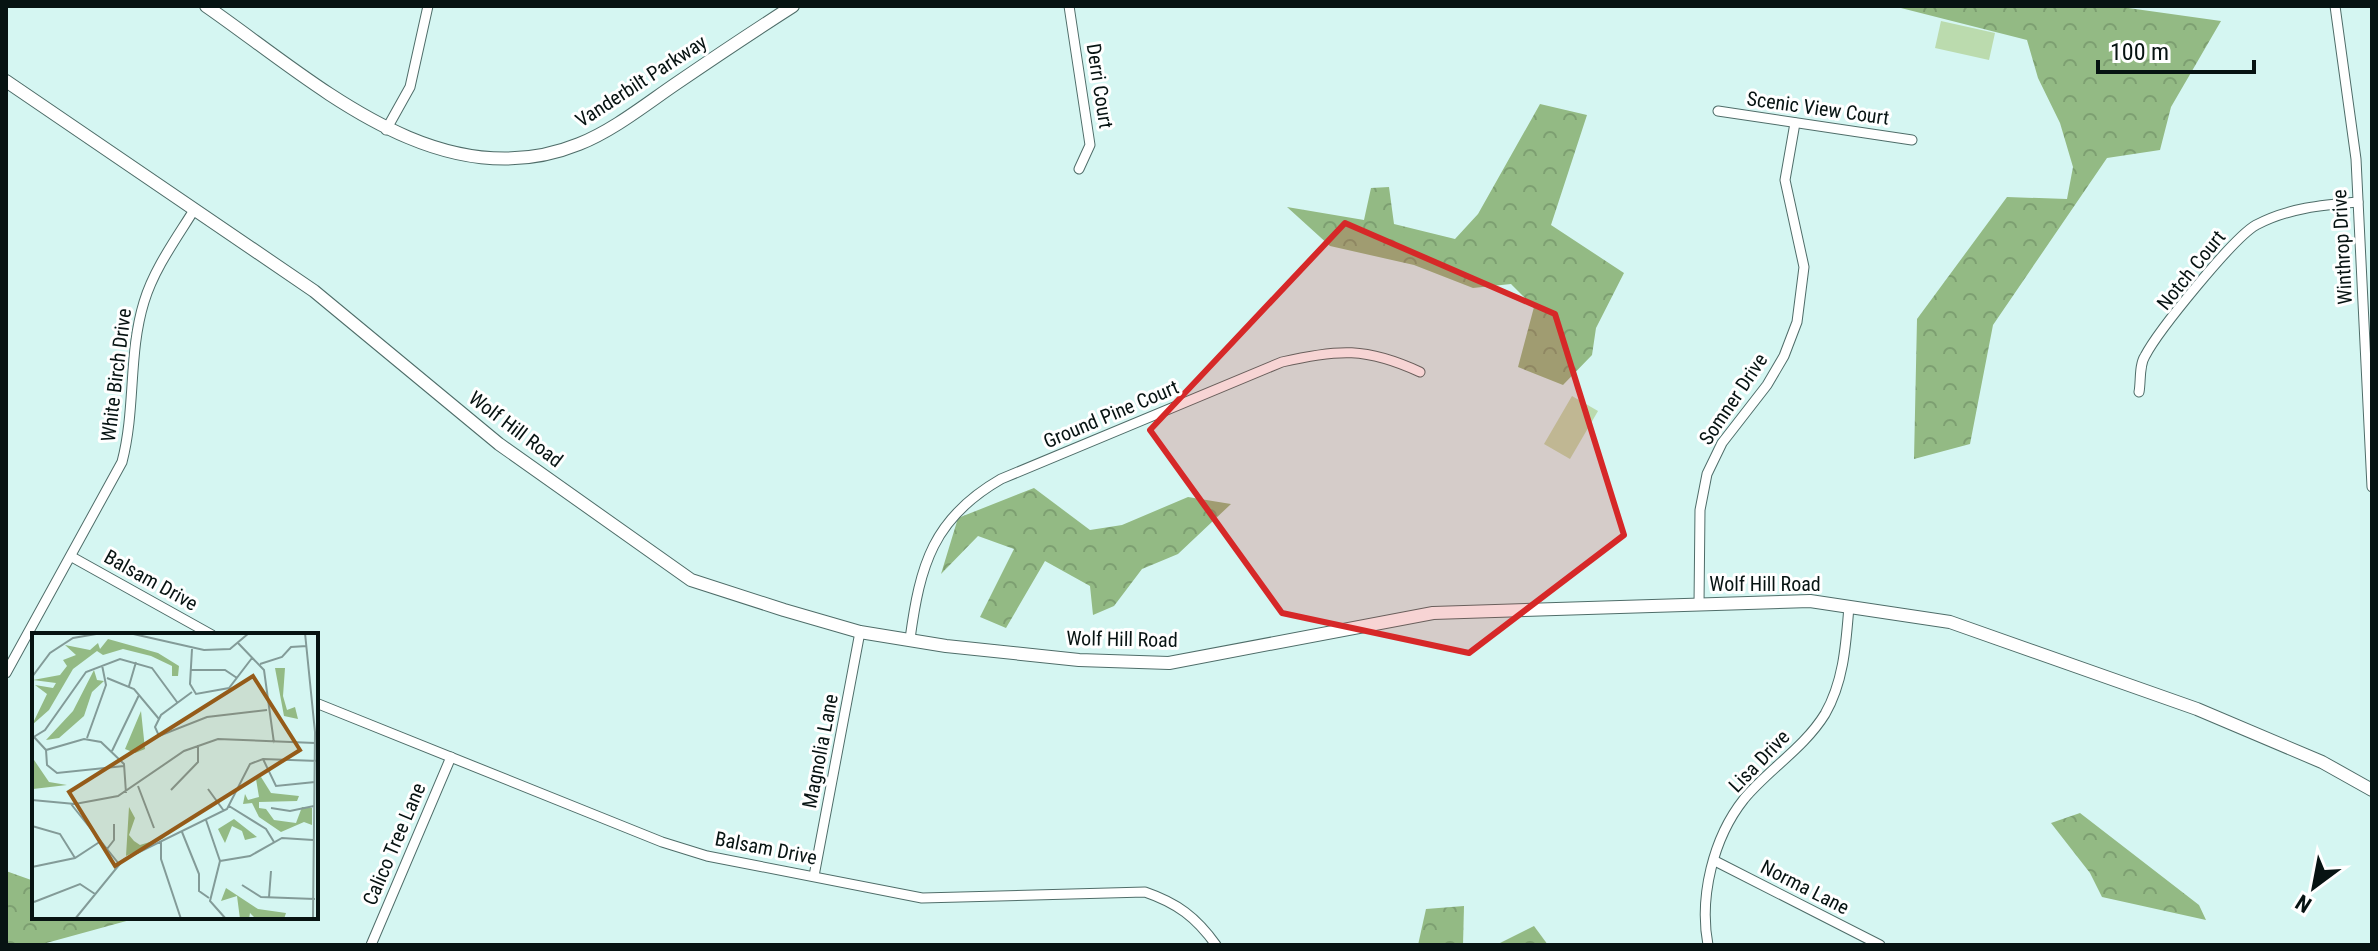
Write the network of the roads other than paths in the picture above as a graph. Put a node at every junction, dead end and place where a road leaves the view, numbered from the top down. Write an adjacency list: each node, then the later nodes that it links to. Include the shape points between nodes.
1 (206, 6): 9 (street, Vanderbilt Parkway)
2 (428, 6): 9 (street, via 410,87)
3 (793, 6): 9 (street, Vanderbilt Parkway, via 625,118 581,143 535,158 435,150)
4 (1069, 6): 11 (street, Derri Court, via 1090,145)
5 (2335, 6): 12 (street, Winthrop Drive)
6 (6, 81): 13 (street, Wolf Hill Road)
7 (1718, 111): 8 (street, Scenic View Court)
8 (1795, 123): 10 (street, Scenic View Court); 19 (street, Somner Drive, via 1785,180 1804,267 1797,322 1773,376 1722,443 1707,474 1699,522)
9 (386, 130)
10 (1912, 140)
11 (1079, 169)
12 (2358, 202): 14 (street, Winthrop Drive); 16 (street, Notch Court, via 2277,216 2232,244 2143,358)
13 (194, 210): 18 (street, White Birch Drive, via 144,302 135,343 132,423 122,462); 21 (street, Wolf Hill Road, via 314,291 499,444 691,580)
14 (2367, 304): 17 (street, Winthrop Drive)
15 (1420, 372): 23 (street, Ground Pine Court, via 1382,354 1327,352 1282,362 1001,479 974,494 933,543)
16 (2139, 392)
17 (2372, 487)
18 (72, 557): 22 (street, Balsam Drive); 24 (street, White Birch Drive)
19 (1699, 604): 20 (street, Wolf Hill Road, via 1810,601); 23 (street, Wolf Hill Road, via 1433,613 1169,663 1079,660)
20 (1849, 606): 27 (street, Wolf Hill Road, via 1950,622 2197,709 2322,762); 28 (street, Lisa Drive, via 1842,667 1825,713 1744,799)
21 (860, 632): 23 (street, Wolf Hill Road); 29 (street, Magnolia Lane)
22 (208, 633)
23 (910, 639)
24 (6, 673)
25 (318, 704): 26 (street, Balsam Drive)
26 (451, 757): 29 (street, Balsam Drive, via 662,842); 30 (street, Calico Tree Lane)
27 (2372, 790)
28 (1715, 861): 32 (street, Lisa Drive, via 1704,917); 33 (street, Norma Lane)
29 (814, 876): 31 (street, Balsam Drive, via 934,898 1145,892 1175,902)
30 (371, 945)
31 (1216, 945)
32 (1708, 945)
33 (1880, 945)

